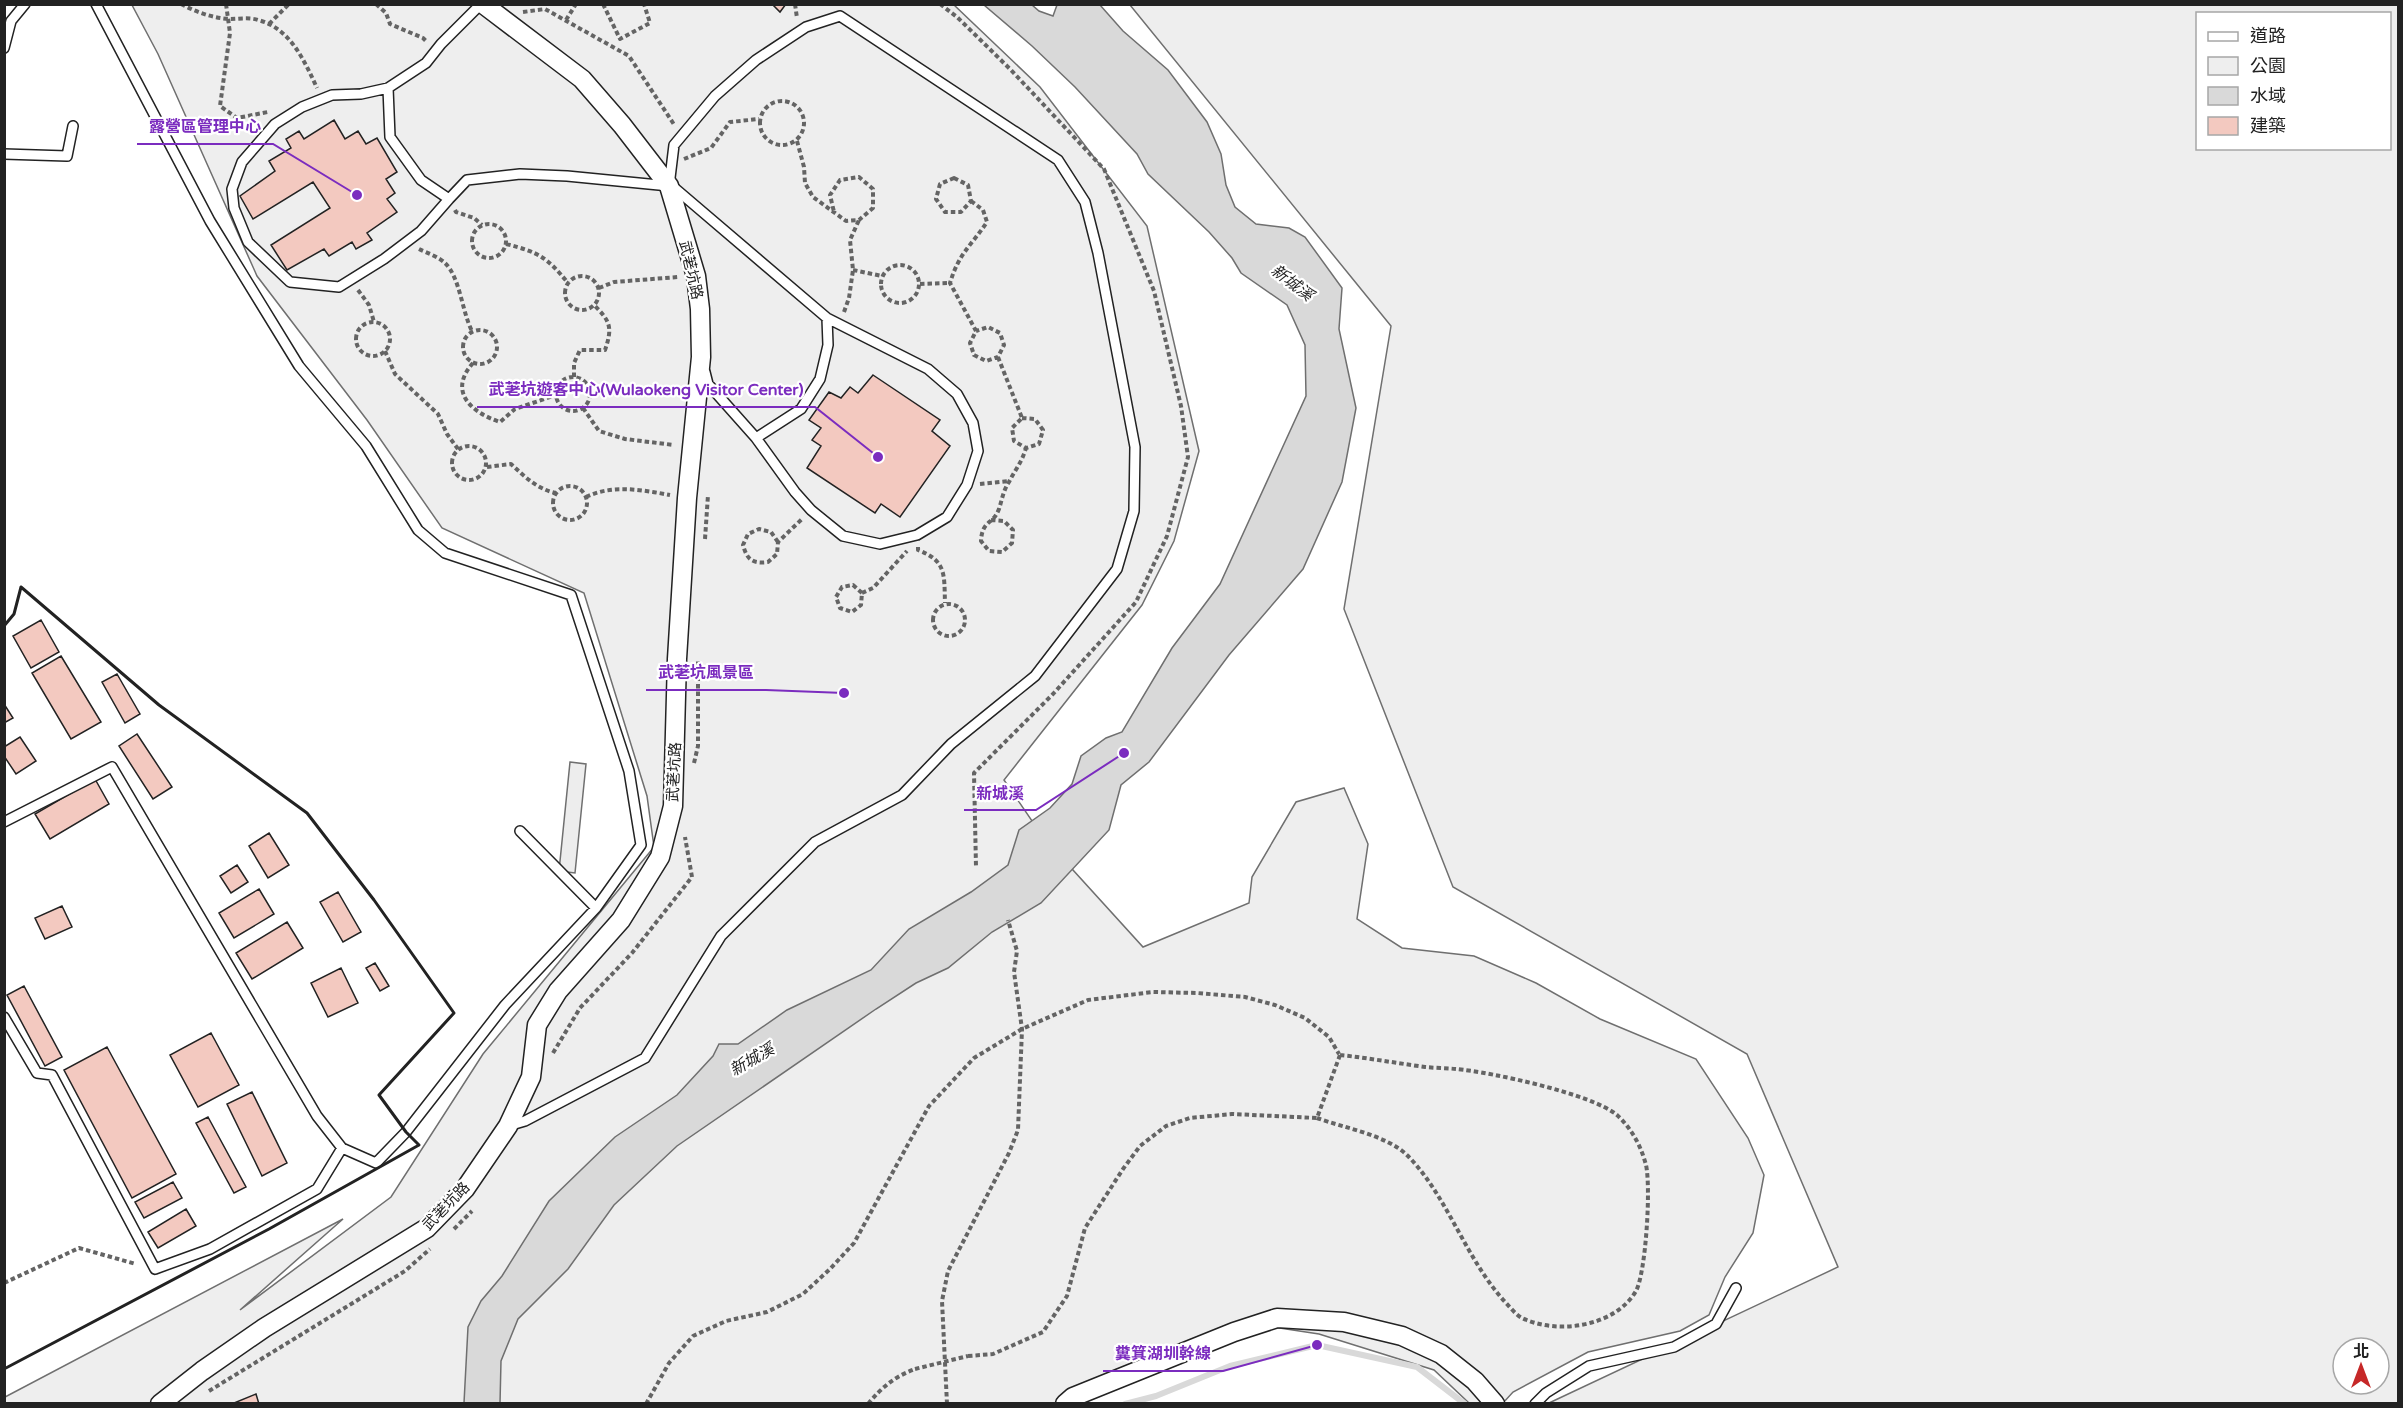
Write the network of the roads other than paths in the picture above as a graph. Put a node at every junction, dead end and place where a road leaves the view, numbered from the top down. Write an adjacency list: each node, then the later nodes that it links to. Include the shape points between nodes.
1 (25, 4): 4 (lane, via 11,21)
2 (96, 4): 15 (lane, via 210,220 293,357 366,446 418,530 445,554 571,596 629,771 641,845)
3 (482, 4): 5 (lane, via 426,63); 8 (street, 武荖坑路, via 582,79)
4 (4, 48)
5 (388, 88): 9 (lane, via 390,136 420,180); 9 (lane, via 332,95 275,124 242,162 232,189 234,208 248,243 290,282 339,287 421,231)
6 (73, 126): 7 (lane, via 67,156)
7 (4, 154)
8 (669, 186): 9 (lane, via 520,174 467,180); 10 (lane); 11 (street, 武荖坑路, via 696,276); 17 (lane, via 674,145 715,96 756,60 806,27 840,16 1059,160 1085,202 1098,254 1135,447 1134,511 1117,569 1035,676 951,744 902,795 815,842 721,936 645,1058 525,1121)
9 (448, 199)
10 (827, 318): 12 (lane, via 828,345 820,379 801,409); 12 (lane, via 928,369 957,394 974,423 978,451 967,485 947,517 917,535 880,544 843,536 795,492)
11 (701, 357): 12 (lane, via 708,384); 17 (street, 武荖坑路, via 687,498 673,806 660,857 621,920 558,991 537,1025 531,1077)
12 (756, 438)
13 (4, 822): 18 (lane, via 112,767 317,1116)
14 (520, 831): 15 (lane)
15 (596, 908): 18 (lane, via 505,1005 406,1132 376,1163)
16 (4, 1017): 18 (lane, via 37,1073 52,1075 154,1269 210,1249 317,1189)
17 (508, 1126): 20 (street, 武荖坑路, via 465,1189 427,1228 264,1328)
18 (342, 1148)
19 (1736, 1288): 23 (lane, via 1716,1324 1674,1347 1589,1366)
20 (160, 1404)
21 (1065, 1404): 22 (street, via 1073,1396 1277,1318 1344,1322 1402,1336 1441,1354 1475,1381)
22 (1495, 1404)
23 (1535, 1404)

